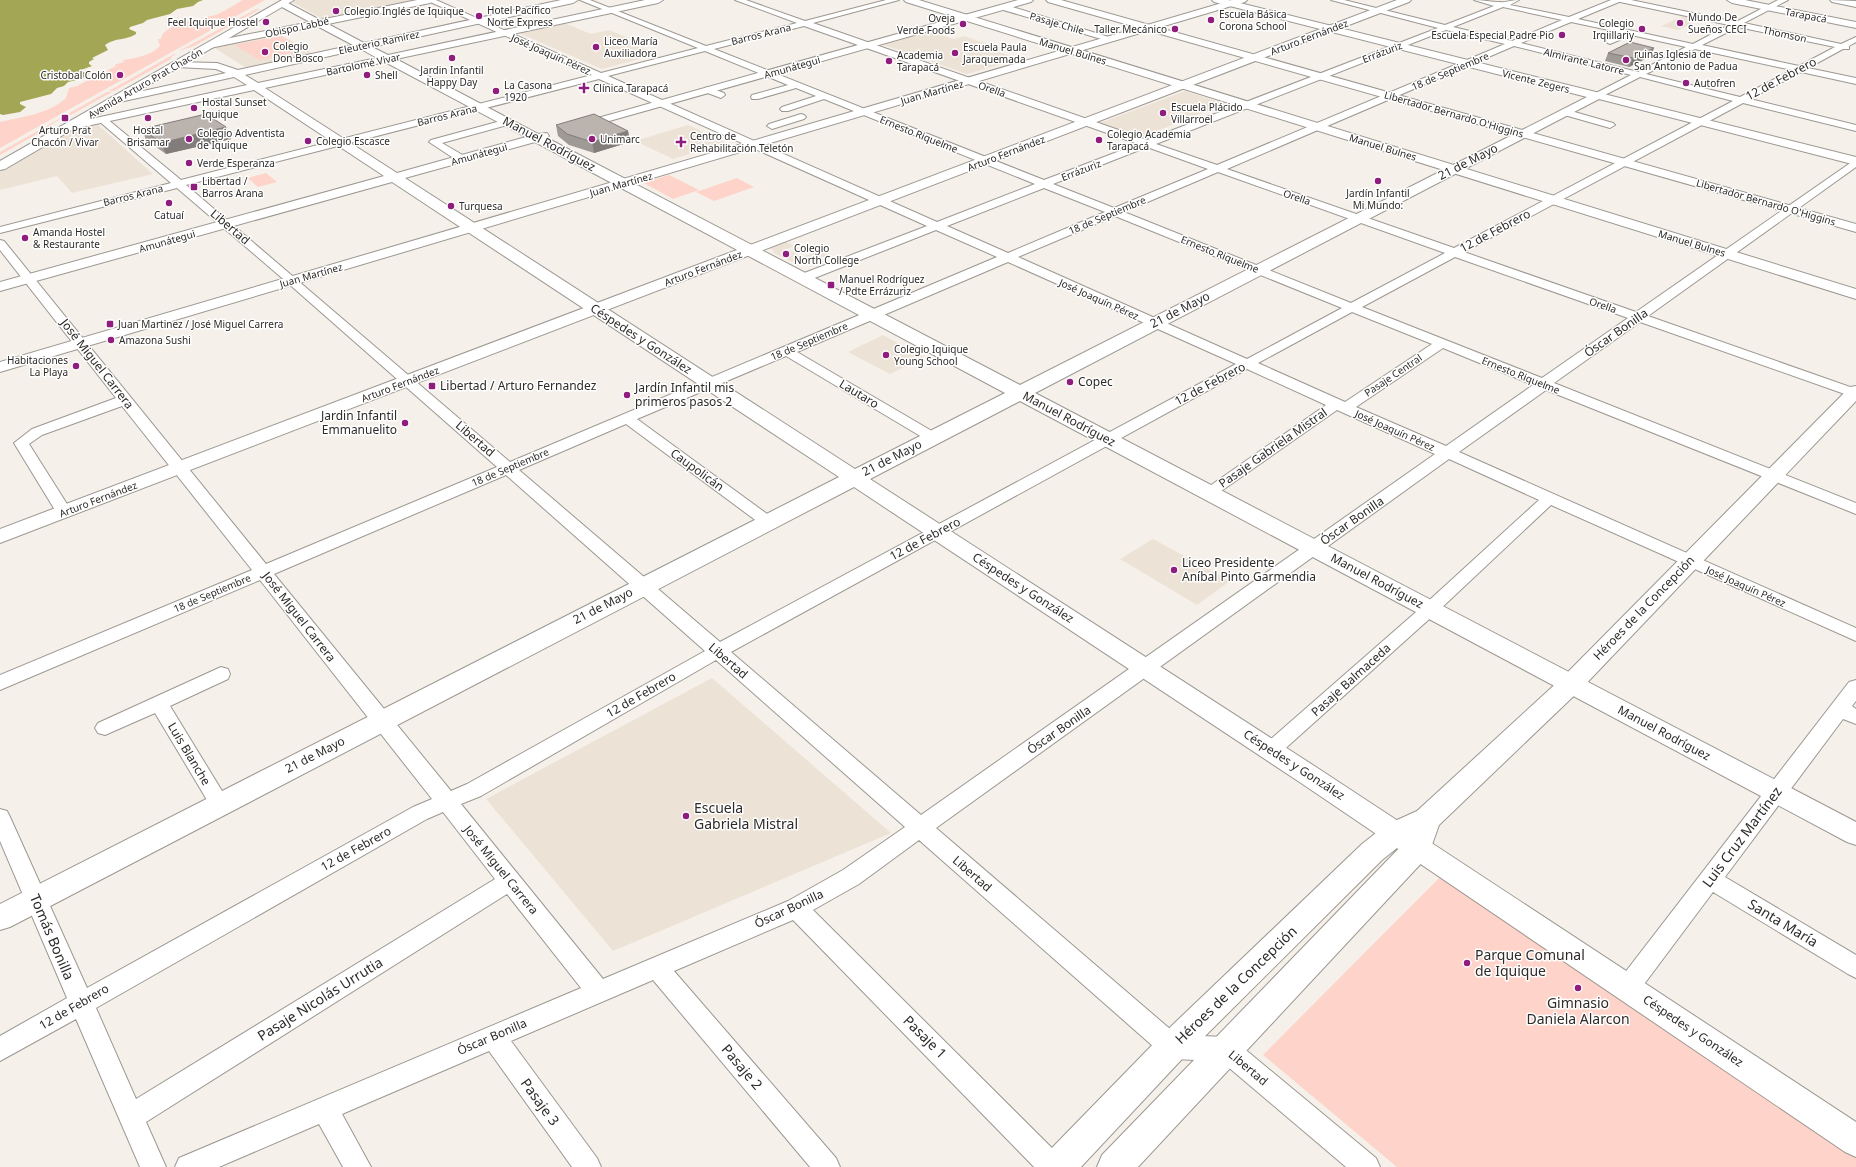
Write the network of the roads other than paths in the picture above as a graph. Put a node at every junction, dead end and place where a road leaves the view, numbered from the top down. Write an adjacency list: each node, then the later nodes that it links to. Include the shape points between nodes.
1 (430, 0): 29 (street, José Joaquín Pérez); 30 (street, Obispo Labbé)
2 (573, 0): 29 (street, Eleuterio Ramírez)
3 (584, 0): 25 (street, Ernesto Riquelme)
4 (658, 0): 25 (street, Bartolomé Vivar)
5 (739, 0): 31 (street, Orella)
6 (895, 0): 31 (street, Barros Arana)
7 (909, 0): 27 (main road, Manuel Bulnes)
8 (1028, 0): 23 (street, Amunátegui)
9 (1052, 0): 35 (main road, Libertador Bernardo O'Higgins)
10 (1217, 0): 20 (street, Vicente Zegers)
11 (1335, 0): 26 (street, Almirante Latorre)
12 (1406, 0): 26 (main road, Arturo Fernández)
13 (1478, 0): 22 (street)
14 (1515, 0): 22 (street, Errázuriz)
15 (1619, 0): 28 (street, 18 de Septiembre); 32 (street, Thomson)
16 (1732, 0): 24 (street, Tarapacá)
17 (1784, 0): 24 (street, 21 de Mayo)
18 (1836, 0): 21 (street)
19 (284, 1): 30 (street, Manuel Rodríguez); 43 (main road, Avenida Arturo Prat Chacón); 54 (main road, Avenida Arturo Prat Chacón)
20 (1237, 2): 35 (main road, Juan Martínez); 36 (street, Vicente Zegers)
21 (1856, 4)
22 (1502, 5): 28 (street); 34 (street, Errázuriz)
23 (1003, 7): 27 (street, Amunátegui); 39 (street, Pasaje Chile)
24 (1769, 7): 32 (street, 21 de Mayo); 33 (street, Tarapacá)
25 (610, 10): 37 (street, Bartolomé Vivar); 49 (street, Ernesto Riquelme)
26 (1378, 11): 34 (street, Almirante Latorre); 36 (main road, Arturo Fernández)
27 (966, 18): 44 (street, Amunátegui); 51 (main road, Manuel Bulnes)
28 (1570, 20): 38 (street); 42 (street, 18 de Septiembre)
29 (477, 21): 37 (street, José Joaquín Pérez); 45 (street, Eleuterio Ramírez)
30 (319, 23): 43 (street, Obispo Labbé); 45 (street, Manuel Rodríguez)
31 (805, 23): 44 (street, Orella); 49 (street, Barros Arana)
32 (1736, 24): 47 (street, 21 de Mayo); 48 (street, Thomson)
33 (1856, 25)
34 (1445, 27): 42 (street, Almirante Latorre); 46 (street, Errázuriz)
35 (1149, 28): 39 (main road, Juan Martínez); 53 (main road, Libertador Bernardo O'Higgins)
36 (1331, 29): 46 (street, Vicente Zegers); 53 (main road, Arturo Fernández)
37 (504, 33): 52 (street, Bartolomé Vivar); 60 (street, José Joaquín Pérez)
38 (1630, 33): 41 (street); 47 (street)
39 (1111, 39): 51 (main road, Juan Martínez)
40 (1856, 39): 48 (street, 12 de Febrero)
41 (1610, 42)
42 (1513, 44): 55 (street, 18 de Septiembre); 59 (street, Almirante Latorre)
43 (210, 45): 54 (main road, Avenida Arturo Prat Chacón)
44 (868, 45): 58 (street, Amunátegui); 62 (street, Orella)
45 (363, 46): 52 (street, Manuel Rodríguez); 57 (street, Eleuterio Ramírez)
46 (1398, 46): 55 (street, Vicente Zegers); 61 (street, Errázuriz)
47 (1694, 46): 56 (street); 59 (street, 21 de Mayo)
48 (1842, 46): 50 (street, Thomson); 56 (street, 12 de Febrero)
49 (706, 48): 58 (street, Ernesto Riquelme); 60 (street, Barros Arana)
50 (1856, 49)
51 (1072, 50): 62 (main road, Juan Martínez); 65 (main road, Manuel Bulnes)
52 (387, 58): 66 (street, Bartolomé Vivar); 77 (street, Manuel Rodríguez)
53 (1255, 58): 61 (main road, Libertador Bernardo O'Higgins); 65 (main road, Arturo Fernández)
54 (175, 62): 57 (street, Céspedes y González, via 217,66); 73 (main road, Avenida Arturo Prat Chacón); 78 (main road, Avenida Arturo Prat Chacón)
55 (1468, 63): 70 (street, 18 de Septiembre); 71 (street, Vicente Zegers)
56 (1800, 69): 63 (street); 74 (street, 12 de Febrero)
57 (236, 73): 66 (street, Céspedes y González); 73 (street, Eleuterio Ramírez)
58 (768, 73): 64 (street, Ernesto Riquelme); 67 (street, Amunátegui)
59 (1638, 75): 71 (street, 21 de Mayo); 74 (street, Almirante Latorre)
60 (599, 76): 75 (street, José Joaquín Pérez); 77 (street, Barros Arana)
61 (1320, 76): 70 (main road, Libertador Bernardo O'Higgins); 76 (street, Errázuriz)
62 (969, 81): 80 (main road, Juan Martínez); 85 (street, Orella)
63 (1856, 81)
64 (796, 85): 69 (street, Ernesto Riquelme); 72 (street)
65 (1184, 85): 76 (main road, Manuel Bulnes); 85 (main road, Arturo Fernández)
66 (256, 87): 83 (street, Bartolomé Vivar); 96 (street, Céspedes y González)
67 (708, 90): 68 (street); 75 (street, Amunátegui)
68 (721, 95)
69 (826, 96): 79 (street); 80 (street, Ernesto Riquelme)
70 (1390, 96): 91 (street, 18 de Septiembre); 94 (main road, Libertador Bernardo O'Higgins)
71 (1597, 96): 81 (street, 21 de Mayo); 86 (street, Vicente Zegers)
72 (755, 97)
73 (115, 100): 78 (main road); 90 (main road, Avenida Arturo Prat Chacón)
74 (1742, 100): 86 (street, 12 de Febrero); 92 (street, Almirante Latorre)
75 (660, 103): 95 (street, Amunátegui); 98 (street, José Joaquín Pérez)
76 (1247, 105): 91 (main road, Manuel Bulnes); 97 (street, Errázuriz)
77 (478, 107): 84 (street, Manuel Rodríguez); 96 (street, Barros Arana)
78 (88, 109): 99 (main road, Avenida Arturo Prat Chacón)
79 (785, 109)
80 (864, 112): 93 (main road, Juan Martínez); 101 (street, Ernesto Riquelme)
81 (1564, 112): 88 (street); 94 (street, 21 de Mayo)
82 (801, 117): 87 (street)
83 (103, 120): 90 (street, Bartolomé Vivar); 109 (street, Libertad)
84 (508, 122): 95 (street, Manuel Rodríguez); 100 (street, via 434,142)
85 (1086, 122): 97 (street, Orella); 101 (main road, Arturo Fernández)
86 (1700, 122): 102 (street, 12 de Febrero); 103 (street, Vicente Zegers)
87 (782, 123): 89 (street); 93 (street)
88 (1610, 125)
89 (772, 126)
90 (68, 127): 104 (main road, Avenida Arturo Prat Chacón)
91 (1318, 127): 105 (street, 18 de Septiembre); 106 (main road, Manuel Bulnes)
92 (1856, 128)
93 (800, 131): 98 (main road, Juan Martínez)
94 (1523, 133): 102 (main road, Libertador Bernardo O'Higgins); 106 (street, 21 de Mayo)
95 (537, 138): 100 (street, Amunátegui); 108 (street, Manuel Rodríguez)
96 (340, 142): 107 (street, Céspedes y González); 109 (street, Barros Arana)
97 (1147, 144): 105 (street, Orella); 110 (street, Errázuriz)
98 (752, 145): 108 (main road, Juan Martínez); 112 (street, José Joaquín Pérez)
99 (0, 159)
100 (462, 159): 107 (street, Amunátegui)
101 (986, 160): 110 (street, Ernesto Riquelme); 112 (main road, Arturo Fernández)
102 (1625, 162): 111 (street, 12 de Febrero); 113 (main road, Libertador Bernardo O'Higgins)
103 (1856, 162): 113 (street, Óscar Bonilla)
104 (0, 166)
105 (1218, 169): 114 (street, 18 de Septiembre); 115 (street, Orella)
106 (1453, 169): 111 (main road, Manuel Bulnes); 115 (street, 21 de Mayo)
107 (394, 177): 116 (street, Amunátegui); 118 (street, Céspedes y González)
108 (623, 183): 118 (main road, Juan Martínez); 122 (street, Manuel Rodríguez)
109 (179, 184): 116 (street, Libertad); 120 (street, Barros Arana)
110 (1044, 184): 114 (street, Ernesto Riquelme); 117 (street, Errázuriz)
111 (1554, 200): 123 (street, 12 de Febrero); 124 (main road, Manuel Bulnes)
112 (879, 201): 117 (street, José Joaquín Pérez); 122 (main road, Arturo Fernández)
113 (1790, 209): 119 (main road, Libertador Bernardo O'Higgins); 124 (street, Óscar Bonilla)
114 (1115, 212): 125 (street, 18 de Septiembre); 126 (street, Ernesto Riquelme)
115 (1357, 218): 123 (street, Orella); 126 (street, 21 de Mayo)
116 (226, 224): 128 (street, Amunátegui); 129 (street, Libertad)
117 (936, 226): 125 (street, José Joaquín Pérez); 127 (street, Errázuriz)
118 (471, 228): 129 (main road, Juan Martínez); 133 (street, Céspedes y González)
119 (1856, 228)
120 (0, 230)
121 (0, 243): 128 (street, José Miguel Carrera)
122 (750, 250): 127 (street, Manuel Rodríguez); 133 (main road, Arturo Fernández)
123 (1455, 252): 132 (street, 12 de Febrero); 135 (street, Orella)
124 (1727, 254): 131 (main road, Manuel Bulnes); 135 (street, Óscar Bonilla)
125 (1007, 258): 134 (street, 18 de Septiembre); 136 (street, José Joaquín Pérez)
126 (1259, 270): 132 (street, Ernesto Riquelme); 136 (street, 21 de Mayo)
127 (803, 278): 134 (street, Manuel Rodríguez)
128 (29, 279): 130 (street, Amunátegui); 137 (street, José Miguel Carrera)
129 (293, 281): 137 (main road, Juan Martínez); 142 (street, Libertad)
130 (0, 287)
131 (1856, 294)
132 (1352, 307): 138 (street, Ernesto Riquelme); 140 (street, 12 de Febrero)
133 (596, 309): 142 (main road, Arturo Fernández); 143 (street, Céspedes y González)
134 (872, 315): 139 (street, 18 de Septiembre); 145 (street, Manuel Rodríguez)
135 (1638, 317): 144 (street, Óscar Bonilla); 146 (street, Orella)
136 (1154, 323): 140 (street, José Joaquín Pérez); 145 (street, 21 de Mayo)
137 (81, 343): 141 (main road, Juan Martínez); 147 (street, José Miguel Carrera)
138 (1442, 343): 144 (street, Ernesto Riquelme); 148 (street, Pasaje Central)
139 (786, 351): 143 (street, 18 de Septiembre); 150 (street, Lautaro)
140 (1246, 364): 148 (street, José Joaquín Pérez); 151 (street, 12 de Febrero)
141 (0, 367)
142 (408, 381): 153 (main road, Arturo Fernández); 154 (street, Libertad)
143 (709, 384): 149 (street, 18 de Septiembre); 156 (street, Céspedes y González)
144 (1545, 384): 152 (street, Óscar Bonilla); 155 (street, Ernesto Riquelme)
145 (1019, 392): 150 (street, 21 de Mayo); 151 (street, Manuel Rodríguez)
146 (1855, 393): 155 (main road, Héroes de la Concepción)
147 (125, 400): 153 (street, José Miguel Carrera); 160 (street, via 37,432 21,443)
148 (1340, 406): 152 (street, José Joaquín Pérez); 157 (street, Pasaje Gabriela Mistral)
149 (626, 418): 154 (street, 18 de Septiembre); 161 (street, Caupolicán)
150 (932, 437): 156 (street, 21 de Mayo)
151 (1108, 440): 157 (street, Manuel Rodríguez); 162 (street, 12 de Febrero)
152 (1447, 454): 158 (street, José Joaquín Pérez); 164 (street, Óscar Bonilla)
153 (180, 468): 160 (main road, Arturo Fernández); 166 (street, José Miguel Carrera)
154 (508, 468): 166 (street, 18 de Septiembre); 167 (street, Libertad)
155 (1773, 476): 159 (street, Ernesto Riquelme); 165 (main road, Héroes de la Concepción)
156 (854, 478): 161 (street, 21 de Mayo); 162 (street, Céspedes y González)
157 (1209, 493): 164 (street, Manuel Rodríguez)
158 (1548, 499): 165 (street, José Joaquín Pérez); 168 (street, Pasaje Balmaceda)
159 (1856, 509)
160 (64, 512): 163 (main road, Arturo Fernández)
161 (768, 522): 167 (street, 21 de Mayo)
162 (937, 532): 170 (street, 12 de Febrero); 171 (street, Céspedes y González)
163 (0, 536)
164 (1314, 548): 168 (street, Manuel Rodríguez); 171 (street, Óscar Bonilla)
165 (1690, 562): 169 (street, José Joaquín Pérez); 174 (main road, Héroes de la Concepción)
166 (263, 572): 173 (street, 18 de Septiembre); 178 (street, José Miguel Carrera)
167 (643, 586): 170 (street, Libertad); 178 (street, 21 de Mayo)
168 (1430, 609): 174 (street, Manuel Rodríguez); 180 (street, Pasaje Balmaceda)
169 (1856, 635)
170 (717, 652): 182 (street, 12 de Febrero, via 474,790); 185 (street, Libertad)
171 (1146, 668): 180 (street, Céspedes y González); 185 (street, Óscar Bonilla)
172 (221, 674): 176 (street)
173 (0, 683)
174 (1571, 684): 181 (street, Manuel Rodríguez); 187 (main road, Héroes de la Concepción)
175 (1856, 687): 177 (street, Luis Cruz Martínez)
176 (159, 703): 179 (street); 183 (street, Luis Blanche)
177 (1848, 713): 181 (street, Luis Cruz Martínez)
178 (382, 720): 182 (street, José Miguel Carrera); 183 (street, 21 de Mayo)
179 (105, 728)
180 (1271, 750): 187 (street, Céspedes y González)
181 (1776, 792): 186 (street, Manuel Rodríguez); 188 (street, Luis Cruz Martínez)
182 (447, 802): 189 (street, José Miguel Carrera); 197 (street, 12 de Febrero, via 420,813)
183 (220, 804): 190 (street, 21 de Mayo)
184 (0, 817): 190 (street, Tomás Bonilla)
185 (920, 828): 191 (street, Óscar Bonilla, via 851,877); 199 (street, Libertad)
186 (1856, 834)
187 (1407, 840): 195 (street, Céspedes y González); 199 (main road, Héroes de la Concepción, via 1366,857); 201 (main road, Héroes de la Concepción)
188 (1710, 879): 194 (street, Santa María); 195 (street, Luis Cruz Martínez)
189 (510, 881): 196 (street, José Miguel Carrera); 203 (street, Pasaje Nicolás Urrutia)
190 (36, 899): 192 (street, 21 de Mayo); 197 (street, Tomás Bonilla)
191 (796, 908): 193 (street, Óscar Bonilla); 210 (street, Pasaje 1)
192 (0, 918)
193 (656, 967): 196 (street, Óscar Bonilla); 209 (street, Pasaje 2)
194 (1856, 967)
195 (1628, 987): 204 (street, Céspedes y González)
196 (598, 991): 198 (street, Óscar Bonilla)
197 (81, 1003): 200 (street, 12 de Febrero); 203 (street, Tomás Bonilla)
198 (493, 1036): 202 (street, Óscar Bonilla); 208 (street, Pasaje 3)
199 (1172, 1047): 201 (street, Libertad); 211 (main road, Héroes de la Concepción)
200 (0, 1049)
201 (1226, 1049): 212 (main road, Héroes de la Concepción); 213 (street, Libertad)
202 (324, 1108): 206 (street, Óscar Bonilla); 207 (street)
203 (130, 1117): 205 (street, Tomás Bonilla)
204 (1856, 1141)
205 (153, 1167)
206 (188, 1167)
207 (358, 1167)
208 (588, 1167)
209 (827, 1167)
210 (1054, 1167)
211 (1057, 1167)
212 (1114, 1167)
213 (1367, 1167)

